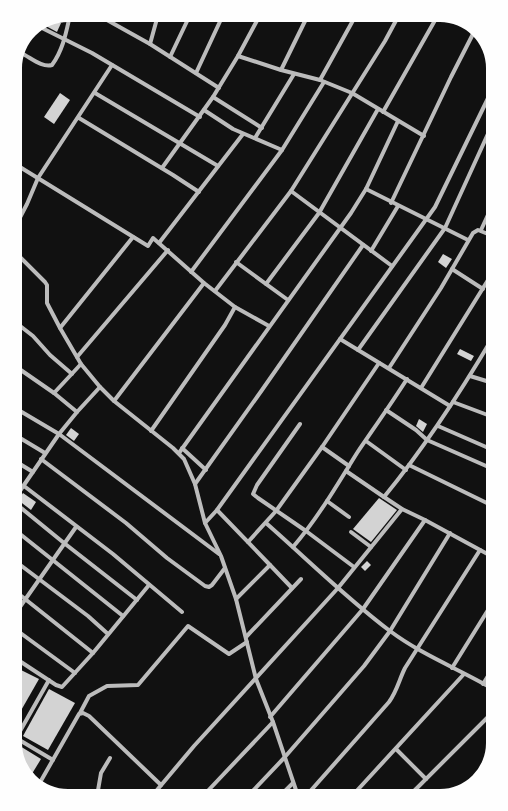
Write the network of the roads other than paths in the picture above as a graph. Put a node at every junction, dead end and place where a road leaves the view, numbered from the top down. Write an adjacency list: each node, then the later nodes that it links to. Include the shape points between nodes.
1 (69, 22): 13 (street)
2 (111, 22): 14 (street)
3 (156, 22): 14 (street)
4 (187, 22): 17 (street)
5 (220, 22): 20 (street)
6 (256, 22): 16 (street)
7 (305, 22): 19 (street)
8 (352, 22): 22 (street)
9 (395, 22): 25 (street)
10 (434, 22): 30 (street)
11 (45, 29): 13 (street)
12 (472, 36): 36 (street)
13 (65, 39): 15 (street, via 52,65 43,66); 18 (street)
14 (150, 44): 17 (street)
15 (24, 55)
16 (238, 56): 19 (street); 23 (street)
17 (170, 57): 20 (street)
18 (112, 66): 24 (street); 31 (street)
19 (281, 70): 21 (street)
20 (196, 73): 23 (street)
21 (294, 74): 22 (street); 34 (street)
22 (322, 81): 25 (street); 40 (street)
23 (219, 88): 26 (street)
24 (95, 93): 32 (street); 39 (street)
25 (352, 93): 28 (street); 46 (street)
26 (213, 97): 29 (street); 34 (street)
27 (486, 102): 53 (street)
28 (378, 109): 30 (street); 50 (street)
29 (204, 110): 31 (street); 35 (street)
30 (384, 112): 33 (street)
31 (200, 117): 39 (street)
32 (79, 118): 43 (street); 44 (street)
33 (398, 121): 36 (street); 45 (street)
34 (262, 128): 38 (street)
35 (243, 134): 38 (street); 41 (street)
36 (424, 136): 48 (street)
37 (486, 137): 54 (street)
38 (255, 138): 40 (street)
39 (180, 142): 41 (street); 43 (street)
40 (282, 150): 68 (street)
41 (218, 166): 47 (street)
42 (22, 168): 44 (street)
43 (162, 168): 47 (street)
44 (38, 178): 51 (street); 58 (street)
45 (366, 189): 48 (street); 55 (street)
46 (291, 191): 50 (street); 65 (street)
47 (198, 192): 60 (street)
48 (391, 202): 49 (street)
49 (398, 206): 53 (street); 63 (street)
50 (319, 213): 55 (street); 70 (street)
51 (22, 215)
52 (486, 219): 56 (street)
53 (426, 220): 54 (street); 66 (street)
54 (445, 228): 59 (street); 81 (street)
55 (340, 229): 61 (street); 74 (street)
56 (481, 230): 57 (street); 59 (street, via 475,231)
57 (486, 232)
58 (133, 237): 60 (street, via 148,246 154,238); 78 (street)
59 (468, 240): 67 (street)
60 (159, 243): 62 (street)
61 (363, 245): 63 (street); 117 (street)
62 (168, 250): 68 (street); 82 (street)
63 (371, 251): 66 (street)
64 (22, 259): 78 (street, via 47,285 47,303)
65 (236, 262): 70 (street); 73 (street)
66 (392, 266): 79 (street)
67 (452, 269): 72 (street); 85 (street)
68 (192, 272): 69 (street)
69 (204, 283): 73 (street); 94 (street)
70 (266, 284): 74 (street)
71 (486, 285): 72 (street)
72 (483, 289): 92 (street)
73 (215, 291): 75 (street)
74 (288, 300): 76 (street)
75 (235, 306): 76 (street); 102 (street, via 225,325)
76 (269, 326): 109 (street)
77 (22, 327): 87 (street)
78 (60, 328): 82 (street)
79 (340, 339): 81 (street); 129 (street)
80 (486, 349): 88 (street)
81 (358, 350): 83 (street)
82 (77, 357): 84 (street)
83 (379, 363): 85 (street); 107 (street)
84 (81, 364): 87 (street); 91 (street)
85 (389, 368): 89 (street)
86 (22, 371): 93 (street)
87 (72, 374): 93 (street)
88 (470, 376): 90 (street); 95 (street)
89 (407, 379): 92 (street); 96 (street)
90 (486, 381)
91 (100, 387): 94 (street); 98 (street)
92 (421, 388): 95 (street)
93 (54, 393): 98 (street)
94 (114, 401): 102 (street)
95 (451, 404): 99 (street); 101 (street)
96 (386, 410): 105 (street); 106 (street)
97 (22, 412): 103 (street)
98 (77, 412): 103 (street)
99 (486, 415)
100 (300, 424): 130 (street, via 254,492 255,496)
101 (438, 426): 105 (street); 108 (street)
102 (150, 431): 111 (street)
103 (59, 434): 110 (street); 146 (street)
104 (22, 439): 110 (street)
105 (427, 440): 114 (street); 116 (street)
106 (366, 441): 115 (street); 118 (street)
107 (322, 447): 115 (street); 130 (street)
108 (486, 447)
109 (182, 448): 111 (street); 117 (street)
110 (45, 453): 112 (street)
111 (179, 453): 121 (street)
112 (41, 459): 120 (street); 151 (street, via 205,586 214,583)
113 (22, 465): 120 (street)
114 (409, 465): 118 (street); 126 (street)
115 (349, 466): 119 (street)
116 (486, 466)
117 (206, 470): 121 (street)
118 (406, 470): 124 (street)
119 (346, 471): 124 (street); 125 (street)
120 (33, 472): 122 (street)
121 (195, 484): 133 (street)
122 (24, 486): 123 (street); 135 (street)
123 (22, 489)
124 (384, 497): 128 (street)
125 (327, 501): 131 (street); 136 (street)
126 (486, 503)
127 (22, 509): 141 (street)
128 (402, 509): 132 (street); 143 (street)
129 (218, 510): 133 (street); 140 (street)
130 (276, 511): 134 (street); 136 (street)
131 (349, 517)
132 (425, 520): 138 (street); 162 (street)
133 (206, 523): 146 (street)
134 (266, 523): 140 (street); 142 (street)
135 (76, 526): 141 (street); 154 (street)
136 (306, 532): 142 (street); 150 (street)
137 (351, 532): 143 (street)
138 (450, 533): 144 (street); 166 (street)
139 (22, 536): 147 (street)
140 (248, 542): 148 (street)
141 (64, 543): 147 (street); 160 (street)
142 (293, 547): 156 (street)
143 (371, 547): 150 (street)
144 (480, 550): 145 (street); 171 (street)
145 (486, 553)
146 (221, 556): 151 (street)
147 (52, 560): 152 (street); 165 (street)
148 (270, 565): 155 (street); 159 (street)
149 (22, 566): 152 (street)
150 (354, 567): 156 (street)
151 (225, 568): 159 (street)
152 (39, 579): 158 (street); 168 (street)
153 (301, 579): 155 (street)
154 (149, 585): 160 (street); 163 (street)
155 (292, 588): 169 (street)
156 (338, 588): 162 (street); 177 (street)
157 (22, 596): 158 (street)
158 (25, 598): 161 (street); 172 (street)
159 (236, 599): 169 (street)
160 (137, 600): 165 (street)
161 (22, 603)
162 (363, 609): 166 (street); 182 (street)
163 (182, 612)
164 (486, 613): 174 (street)
165 (123, 616): 168 (street)
166 (390, 631): 171 (street); 189 (street, via 349,686)
167 (22, 634): 175 (street)
168 (108, 634): 172 (street)
169 (246, 637): 170 (street)
170 (247, 642): 177 (street); 181 (street, via 229,654 188,626 138,685 107,686 89,696)
171 (418, 650): 174 (street); 201 (street, via 400,677 398,687 389,702)
172 (93, 653): 175 (street)
173 (22, 663): 178 (street)
174 (452, 668): 176 (street)
175 (76, 673): 178 (street, via 62,686)
176 (464, 674): 180 (street); 187 (street)
177 (256, 679): 182 (street); 194 (street)
178 (49, 680): 185 (street)
179 (486, 680): 180 (street)
180 (484, 684)
181 (80, 713): 190 (street); 194 (street, via 89,716)
182 (270, 717): 184 (street)
183 (486, 719): 191 (street)
184 (272, 722): 189 (street); 197 (street)
185 (22, 728)
186 (22, 742): 190 (street)
187 (396, 749): 191 (street); 202 (street)
188 (110, 758): 195 (street, via 101,773)
189 (284, 758): 193 (street); 198 (street)
190 (53, 760): 192 (street)
191 (426, 779): 203 (street)
192 (42, 780)
193 (293, 783): 199 (street); 200 (street)
194 (161, 785): 196 (street)
195 (98, 789)
196 (158, 789)
197 (210, 789)
198 (255, 789)
199 (287, 789)
200 (295, 789)
201 (312, 789)
202 (359, 789)
203 (416, 789)

